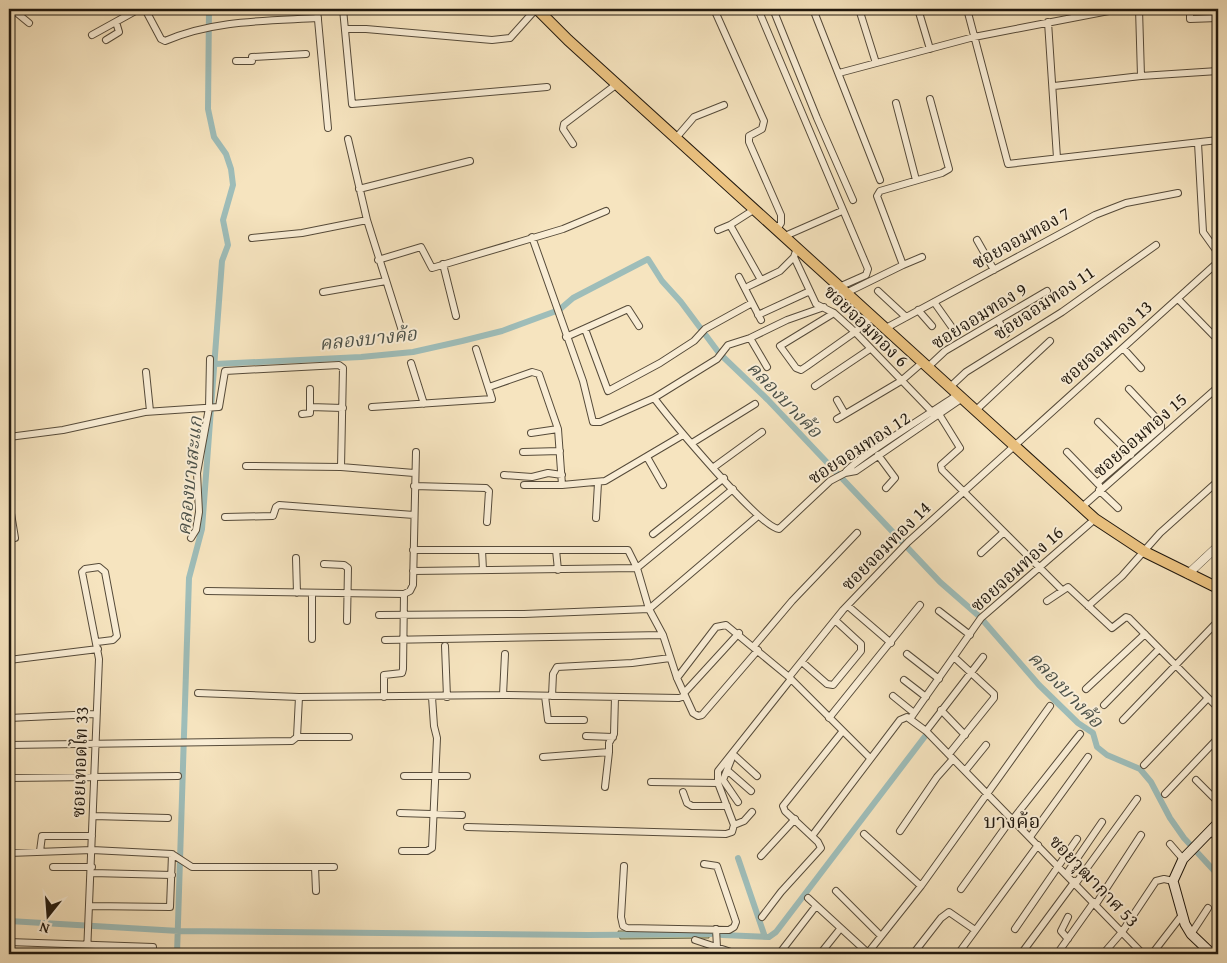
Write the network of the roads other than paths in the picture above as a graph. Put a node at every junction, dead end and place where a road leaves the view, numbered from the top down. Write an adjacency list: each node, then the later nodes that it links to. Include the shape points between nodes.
1 (12, 9): 21 (street)
2 (139, 9): 19 (street)
3 (145, 9): 17 (street, via 165,41 209,26)
4 (317, 9): 17 (street)
5 (343, 9): 22 (street)
6 (537, 9): 22 (street, via 510,38 492,40); 33 (main road)
7 (714, 9): 60 (street, via 764,121 762,129 749,136 749,142 781,215)
8 (758, 9): 40 (street)
9 (773, 9): 39 (street)
10 (813, 9): 31 (street)
11 (859, 9): 29 (street)
12 (918, 9): 26 (street)
13 (967, 9): 24 (street)
14 (1119, 9): 20 (street)
15 (1139, 9): 32 (street)
16 (1190, 9): 18 (street, via 1190,19)
17 (318, 18): 41 (street)
18 (1218, 18)
19 (116, 22): 23 (street); 25 (street, via 119,32)
20 (1048, 22): 24 (street); 34 (street)
21 (29, 23)
22 (345, 30): 35 (street, via 350,102 354,104)
23 (92, 35)
24 (974, 37): 26 (street); 47 (street, via 1007,163)
25 (106, 40)
26 (930, 49): 29 (street)
27 (306, 54): 28 (street)
28 (236, 61)
29 (876, 63): 31 (street)
30 (1218, 71): 32 (street)
31 (839, 73): 49 (street)
32 (1141, 76): 34 (street)
33 (617, 84): 43 (main road); 46 (street, via 564,124 563,130)
34 (1054, 86): 47 (street)
35 (547, 87)
36 (930, 99): 50 (street, via 949,169 942,174)
37 (896, 103): 50 (street)
38 (724, 106): 43 (street, via 694,117)
39 (817, 118): 40 (street); 53 (street)
40 (806, 123): 56 (street)
41 (328, 128)
42 (348, 138): 51 (street)
43 (676, 138): 54 (main road)
44 (1218, 140): 45 (street)
45 (1198, 143): 47 (street); 66 (street, via 1203,232)
46 (573, 144)
47 (1057, 158)
48 (470, 161): 51 (street)
49 (880, 180)
50 (916, 180): 71 (street, via 884,189 878,194)
51 (359, 189): 57 (street)
52 (1178, 193): 72 (street, ซอยจอมทอง 7, via 1126,203 1095,214)
53 (853, 200)
54 (755, 209): 58 (street); 60 (main road)
55 (606, 211): 61 (street, via 563,229)
56 (842, 211): 60 (street); 77 (street, via 868,272)
57 (367, 220): 62 (street, via 302,233); 68 (street)
58 (730, 225): 59 (street); 74 (street)
59 (718, 230)
60 (781, 233): 65 (main road)
61 (532, 237): 70 (street); 100 (street)
62 (252, 238)
63 (977, 240): 72 (street)
64 (1156, 245): 119 (street, ซอยจอมทอง 11, via 1062,312 966,372)
65 (796, 252): 74 (street, via 780,271); 77 (main road); 79 (street, ซอยจอมทอง 6)
66 (1218, 253)
67 (922, 257): 71 (street)
68 (378, 260): 70 (street, via 421,247 430,267); 75 (street)
69 (1218, 262): 82 (street, ซอยจอมทอง 13)
70 (443, 264): 88 (street)
71 (903, 265): 77 (street)
72 (994, 270): 83 (street, ซอยจอมทอง 7)
73 (739, 277): 84 (street)
74 (761, 280): 76 (street)
75 (386, 281): 80 (street); 98 (street)
76 (749, 286)
77 (843, 290): 89 (main road)
78 (878, 290): 90 (street)
79 (810, 291): 84 (street, via 760,317); 85 (street, ซอยจอมทอง 6, via 816,304)
80 (323, 292)
81 (1047, 292): 91 (street, ซอยจอมทอง 9)
82 (1178, 299): 102 (street); 105 (street, ซอยจอมทอง 13)
83 (934, 302): 86 (street, ซอยจอมทอง 7); 94 (street)
84 (752, 303): 96 (street, via 703,331 694,341 660,363 608,391)
85 (824, 307): 87 (street, ซอยจอมทอง 6); 101 (street)
86 (918, 310): 90 (street, ซอยจอมทอง 7); 93 (street)
87 (834, 313): 97 (street, ซอยจอมทอง 6); 97 (street, via 779,348 796,368 801,370)
88 (456, 316)
89 (872, 316): 95 (main road); 97 (street)
90 (906, 317): 95 (street, ซอยจอมทอง 7)
91 (998, 320): 99 (street); 109 (street, ซอยจอมทอง 9)
92 (639, 326): 96 (street, via 628,308)
93 (932, 326)
94 (952, 326)
95 (886, 328): 109 (main road)
96 (584, 329): 100 (street)
97 (855, 332): 104 (street, ซอยจอมทอง 6)
98 (403, 334)
99 (1006, 334)
100 (566, 338): 120 (street, via 583,381 593,422 600,422)
101 (750, 338): 110 (street); 120 (street, via 728,345)
102 (1218, 340)
103 (1050, 341): 129 (street)
104 (870, 348): 113 (street, ซอยจอมทอง 6); 114 (street)
105 (1123, 348): 111 (street); 141 (street, ซอยจอมทอง 13)
106 (476, 349): 115 (street)
107 (210, 359): 126 (street)
108 (411, 363): 122 (street)
109 (925, 365): 113 (street, ซอยจอมทอง 9); 119 (main road)
110 (767, 367)
111 (1141, 368)
112 (146, 372): 128 (street)
113 (901, 381): 131 (street, ซอยจอมทอง 9); 132 (street, ซอยจอมทอง 6)
114 (815, 386)
115 (489, 387): 122 (street, via 492,399); 135 (street, via 536,372 546,390)
116 (1218, 387): 163 (street, ซอยจอมทอง 15)
117 (310, 389): 124 (street)
118 (1129, 389): 148 (street, via 1162,426)
119 (956, 394): 129 (main road); 132 (street, ซอยจอมทอง 12)
120 (654, 398): 138 (street)
121 (837, 400): 131 (street)
122 (424, 404): 125 (street)
123 (755, 404): 140 (street)
124 (310, 407): 127 (street); 130 (street, via 310,413)
125 (372, 407)
126 (210, 408): 127 (street, via 219,407 225,371 339,365 343,368); 128 (street); 180 (street, via 197,473 199,512)
127 (343, 408): 151 (street)
128 (150, 411): 139 (street)
129 (975, 411): 141 (main road)
130 (302, 414)
131 (845, 414): 133 (street, ซอยจอมทอง 9)
132 (936, 414): 147 (street, ซอยจอมทอง 12); 154 (street, via 864,457); 166 (street, ซอยจอมทอง 6, via 960,448 941,468)
133 (837, 419)
134 (1098, 422): 148 (street)
135 (558, 429): 137 (street); 142 (street)
136 (762, 432): 152 (street)
137 (531, 434)
138 (683, 435): 140 (street); 149 (street)
139 (9, 438): 146 (street)
140 (692, 444): 152 (street)
141 (1014, 446): 166 (street, ซอยจอมทอง 14); 168 (main road)
142 (560, 451): 144 (street); 157 (street)
143 (416, 452): 153 (street)
144 (522, 452)
145 (1067, 452): 163 (street)
146 (9, 454)
147 (878, 455): 154 (street, ซอยจอมทอง 12, via 856,471); 164 (street, via 895,478)
148 (1131, 455): 163 (street)
149 (647, 457): 159 (street); 160 (street)
150 (246, 466): 151 (street)
151 (341, 467): 153 (street)
152 (714, 467): 156 (street)
153 (414, 473): 162 (street)
154 (844, 474): 172 (street, ซอยจอมทอง 12, via 830,481 780,530 772,528)
155 (504, 475): 157 (street, via 532,477 548,473)
156 (724, 478): 165 (street); 178 (street)
157 (562, 480): 159 (street); 161 (street)
158 (1218, 481): 185 (street, via 1160,534)
159 (598, 483): 173 (street)
160 (663, 484)
161 (524, 485)
162 (414, 486): 170 (street); 175 (street, via 486,488 489,491)
163 (1099, 487): 168 (street, ซอยจอมทอง 15); 169 (street)
164 (886, 488)
165 (733, 489): 172 (street); 189 (street)
166 (964, 491): 176 (street); 204 (street, ซอยจอมทอง 14, via 908,542)
167 (9, 502): 179 (street)
168 (1082, 507): 174 (main road)
169 (1118, 508)
170 (414, 515): 171 (street, via 279,505 273,516); 182 (street)
171 (225, 516)
172 (758, 516): 206 (street)
173 (596, 518)
174 (1095, 519): 185 (main road); 190 (street, ซอยจอมทอง 16)
175 (487, 522)
176 (1004, 532): 186 (street); 190 (street)
177 (857, 533): 223 (street, via 792,601)
178 (652, 534)
179 (15, 538)
180 (191, 538)
181 (1218, 546): 194 (street)
182 (413, 550): 183 (street); 193 (street)
183 (482, 550): 184 (street); 191 (street)
184 (556, 550): 189 (street, via 624,549 631,553); 192 (street)
185 (1146, 552): 194 (main road); 205 (street)
186 (982, 553)
187 (296, 558): 198 (street)
188 (324, 564): 200 (street, via 347,566)
189 (637, 568): 192 (street); 206 (street)
190 (1040, 568): 196 (street); 215 (street, ซอยจอมทอง 16, via 982,618)
191 (483, 570): 192 (street); 193 (street)
192 (558, 570)
193 (413, 571): 201 (street, via 413,585)
194 (1188, 574): 195 (main road)
195 (1218, 588)
196 (1061, 589): 202 (street); 205 (street, via 1068,586)
197 (207, 591): 198 (street)
198 (297, 593): 199 (street)
199 (312, 593): 200 (street); 218 (street)
200 (348, 593): 201 (street); 211 (street)
201 (404, 594): 209 (street)
202 (1047, 601)
203 (920, 605): 221 (street)
204 (848, 606): 210 (street, ซอยจอมทอง 14); 221 (street)
205 (1088, 606): 214 (street, via 1112,628 1126,617)
206 (649, 609): 209 (street); 216 (street)
207 (940, 611): 215 (street)
208 (379, 615): 209 (street)
209 (403, 615): 217 (street)
210 (835, 620): 232 (street, ซอยจอมทอง 14); 232 (street, via 861,644 861,651 833,685 827,684)
211 (347, 621)
212 (1218, 621): 233 (street)
213 (739, 633): 223 (street); 235 (street, via 726,625 716,626); 241 (street)
214 (1145, 634): 225 (street); 239 (street)
215 (970, 635): 228 (street, ซอยจอมทอง 16)
216 (663, 636): 217 (street); 230 (street)
217 (403, 638): 219 (street); 247 (street, via 403,671 402,674 384,675)
218 (312, 639)
219 (385, 640)
220 (97, 642): 220 (street, ซอยเทอดไท 33, via 82,572 99,567 105,572 117,636 113,640); 224 (street, ซอยเทอดไท 33)
221 (891, 643): 259 (street)
222 (445, 646): 243 (street)
223 (756, 648): 236 (street); 241 (street, via 702,715 693,713)
224 (98, 649): 231 (street); 256 (street, ซอยเทอดไท 33)
225 (1159, 649): 233 (street); 252 (street)
226 (505, 654): 242 (street)
227 (908, 654): 237 (street)
228 (954, 657): 234 (street); 237 (street, ซอยจอมทอง 16)
229 (982, 657): 234 (street)
230 (670, 658): 235 (street); 244 (street, via 560,666 554,669)
231 (9, 660)
232 (802, 662): 236 (street, ซอยจอมทอง 14)
233 (1176, 666): 251 (street); 261 (street)
234 (971, 672): 255 (street); 265 (street, via 994,698)
235 (677, 678): 241 (street)
236 (790, 678): 259 (street); 273 (street, ซอยจอมทอง 14)
237 (939, 679): 250 (street, ซอยจอมทอง 16)
238 (904, 680): 250 (street)
239 (1086, 689)
240 (198, 693): 246 (street)
241 (685, 694): 249 (street, via 679,698)
242 (503, 695): 243 (street); 244 (street)
243 (447, 696): 248 (street)
244 (548, 696): 249 (street); 260 (street, via 548,720)
245 (893, 696): 257 (street, ซอยวุฒากาศ 53)
246 (299, 697): 247 (street); 268 (street)
247 (384, 697): 248 (street)
248 (432, 697): 289 (street, via 438,738)
249 (615, 697): 267 (street)
250 (926, 697): 257 (street, ซอยจอมทอง 16)
251 (1208, 698): 254 (street); 281 (street)
252 (1104, 705)
253 (1050, 706): 297 (street)
254 (1218, 708)
255 (941, 710): 262 (street); 265 (street)
256 (96, 714): 258 (street); 271 (street, ซอยเทอดไท 33)
257 (912, 716): 262 (street, ซอยวุฒากาศ 53); 280 (street, via 904,716 900,720)
258 (9, 718)
259 (829, 718): 263 (street)
260 (584, 720)
261 (1123, 720)
262 (926, 731): 277 (street, ซอยวุฒากาศ 53)
263 (842, 732): 280 (street); 310 (street, via 783,806)
264 (1080, 734): 309 (street)
265 (965, 735): 277 (street)
266 (586, 736): 267 (street)
267 (613, 736): 275 (street)
268 (297, 737): 269 (street); 271 (street, via 292,740 178,744)
269 (349, 737)
270 (1218, 738): 298 (street)
271 (96, 743): 272 (street); 288 (street, ซอยเทอดไท 33)
272 (9, 745)
273 (737, 746): 276 (street); 293 (street, ซอยจอมทอง 14, via 718,771)
274 (986, 746): 283 (street)
275 (609, 752): 278 (street); 294 (street)
276 (735, 756): 282 (street); 287 (street)
277 (951, 756): 283 (street, ซอยวุฒากาศ 53); 315 (street)
278 (544, 757)
279 (1088, 757): 321 (street)
280 (870, 758): 320 (street)
281 (1144, 765)
282 (727, 770): 295 (street); 300 (street, via 723,780)
283 (965, 771): 297 (street, ซอยวุฒากาศ 53)
284 (178, 776): 288 (street)
285 (404, 776): 289 (street)
286 (468, 776): 289 (street)
287 (757, 776)
288 (94, 777): 290 (street); 307 (street, ซอยเทอดไท 33)
289 (437, 777): 305 (street)
290 (9, 778)
291 (1196, 780): 301 (street)
292 (651, 782): 293 (street)
293 (718, 783): 302 (street)
294 (605, 787)
295 (751, 791)
296 (683, 792): 302 (street, via 687,803 692,806)
297 (987, 793): 309 (street, ซอยวุฒากาศ 53); 344 (street)
298 (1165, 794)
299 (1137, 799): 343 (street)
300 (738, 802)
301 (1218, 802)
302 (727, 806): 313 (street)
303 (752, 812): 313 (street, via 744,821)
304 (400, 814): 305 (street)
305 (434, 814): 306 (street); 328 (street, via 432,849)
306 (462, 815)
307 (93, 816): 308 (street); 319 (street, ซอยเทอดไท 33)
308 (168, 818)
309 (1013, 818): 321 (street, ซอยวุฒากาศ 53); 345 (street)
310 (795, 819): 320 (street); 332 (street)
311 (1102, 822): 340 (street)
312 (1218, 823): 316 (main road)
313 (734, 825): 314 (street, via 732,832 726,834)
314 (467, 827)
315 (900, 831)
316 (1210, 831): 323 (street); 329 (main road)
317 (864, 834): 344 (street)
318 (1141, 835): 349 (street)
319 (92, 836): 326 (street, ซอยเทอดไท 33); 327 (street, via 42,836)
320 (812, 836): 354 (street, via 821,848)
321 (1030, 837): 325 (street, ซอยวุฒากาศ 53)
322 (1078, 839): 334 (street)
323 (1218, 839)
324 (1170, 844): 329 (street)
325 (1038, 845): 334 (street, ซอยวุฒากาศ 53); 359 (street)
326 (92, 850): 327 (street); 331 (street); 339 (street, ซอยเทอดไท 33)
327 (40, 851): 330 (street)
328 (402, 851)
329 (1189, 852): 342 (main road)
330 (9, 854)
331 (174, 855): 337 (street, via 192,867); 341 (street)
332 (762, 856)
333 (704, 864): 358 (street, via 717,866 736,922 729,930)
334 (1059, 865): 340 (street, ซอยวุฒากาศ 53); 357 (street)
335 (624, 866): 358 (street, via 623,926)
336 (53, 867): 339 (street)
337 (316, 867): 338 (street); 346 (street)
338 (334, 867)
339 (92, 870): 341 (street); 350 (street, ซอยเทอดไท 33)
340 (1067, 873): 343 (street, ซอยวุฒากาศ 53)
341 (172, 875): 350 (street, via 170,907)
342 (1173, 880): 353 (main road); 360 (street, via 1156,881)
343 (1076, 882): 349 (street, ซอยวุฒากาศ 53); 376 (street)
344 (921, 886): 362 (street)
345 (961, 889)
346 (316, 891)
347 (836, 891): 362 (street)
348 (808, 898): 351 (street)
349 (1095, 903): 360 (street, ซอยวุฒากาศ 53); 363 (street)
350 (90, 906): 366 (street, ซอยเทอดไท 33)
351 (816, 906): 356 (street); 371 (street)
352 (1208, 908): 361 (street)
353 (1182, 915): 361 (main road); 380 (street)
354 (762, 917)
355 (1068, 917): 363 (street, via 1061,931)
356 (840, 929): 372 (street); 373 (street)
357 (1015, 929)
358 (716, 930): 368 (street)
359 (975, 930): 374 (street, via 949,912); 375 (street)
360 (1122, 932): 378 (street); 379 (street, ซอยวุฒากาศ 53)
361 (1191, 934): 381 (main road)
362 (881, 936): 373 (street)
363 (1068, 939): 377 (street)
364 (695, 940): 368 (street)
365 (9, 942): 366 (street)
366 (88, 945): 367 (street); 369 (street, ซอยเทอดไท 33)
367 (152, 947)
368 (717, 947): 370 (street)
369 (86, 954)
370 (737, 954)
371 (779, 954)
372 (820, 954)
373 (867, 954)
374 (913, 954)
375 (958, 954)
376 (1021, 954)
377 (1057, 954)
378 (1103, 954)
379 (1143, 954)
380 (1152, 954)
381 (1212, 954)

